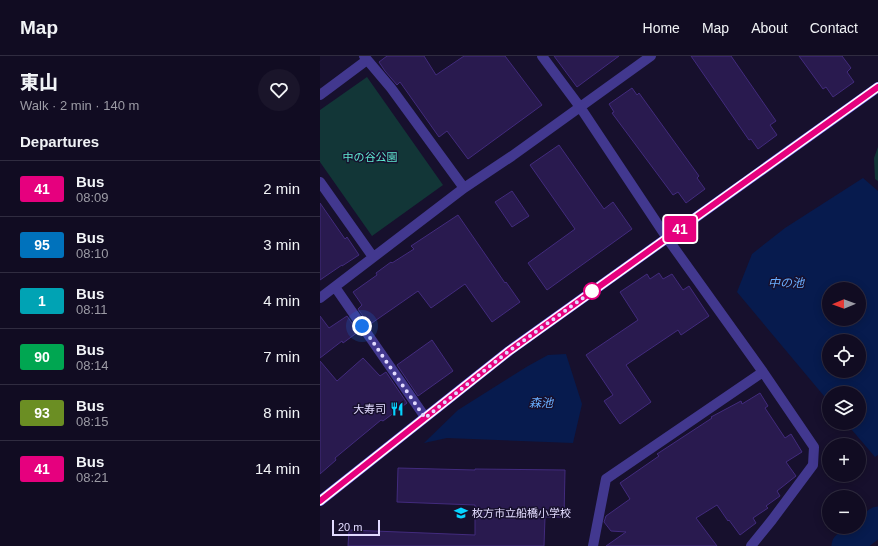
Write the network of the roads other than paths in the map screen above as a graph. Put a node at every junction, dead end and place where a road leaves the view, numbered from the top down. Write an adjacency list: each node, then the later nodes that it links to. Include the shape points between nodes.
1 (542, 56): 6 (street)
2 (651, 56): 6 (street)
3 (366, 58): 5 (street); 8 (street)
4 (878, 87): 9 (street)
5 (320, 95)
6 (580, 107): 8 (street); 9 (street)
7 (320, 182): 10 (street)
8 (464, 188): 10 (street)
9 (667, 238): 13 (street); 14 (street, via 509,351)
10 (373, 257): 11 (street)
11 (334, 287): 12 (street); 14 (street)
12 (320, 298)
13 (763, 372): 16 (street, via 606,479); 17 (street, via 814,447 813,465)
14 (425, 418): 15 (street)
15 (320, 501)
16 (593, 546)
17 (751, 546)

